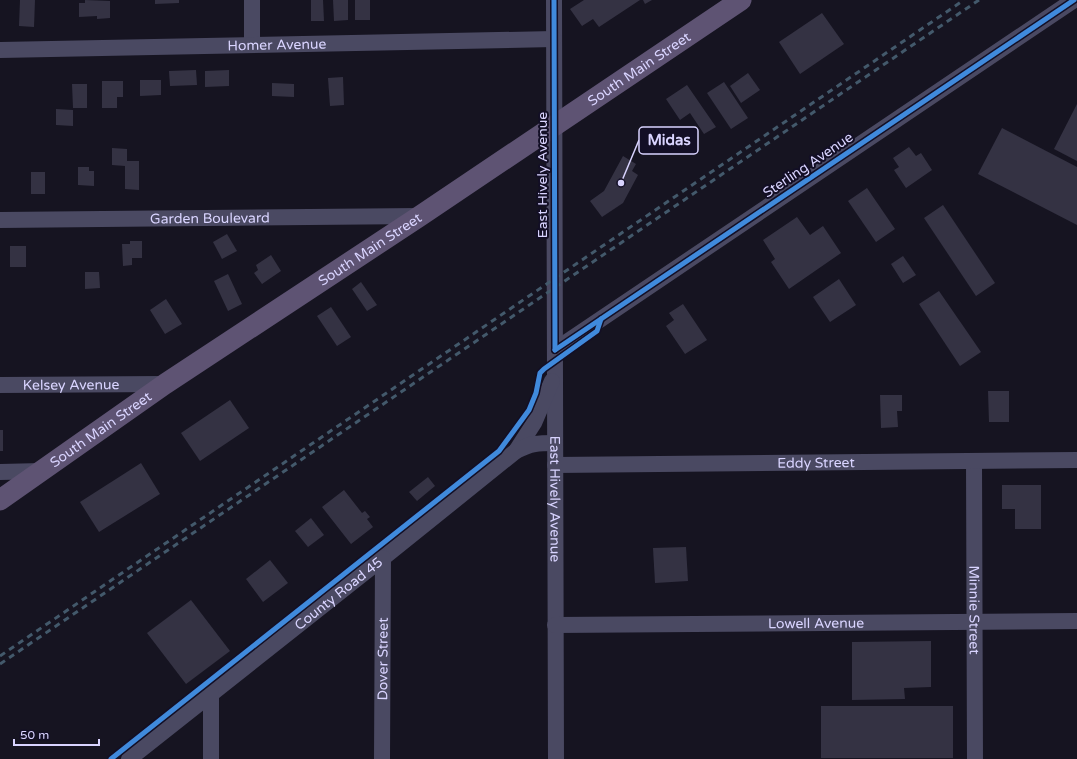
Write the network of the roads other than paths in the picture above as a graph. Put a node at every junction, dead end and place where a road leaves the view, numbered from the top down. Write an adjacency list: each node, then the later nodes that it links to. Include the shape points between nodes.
1 (252, 0): 6 (street)
2 (554, 0): 5 (street, East Hively Avenue)
3 (741, 0): 8 (main road, South Main Street)
4 (1074, 0): 11 (street, Sterling Avenue)
5 (554, 39): 6 (street, Homer Avenue); 8 (street, East Hively Avenue)
6 (252, 45): 7 (street, Homer Avenue)
7 (0, 50)
8 (553, 126): 9 (main road, South Main Street); 11 (street, East Hively Avenue)
9 (420, 216): 10 (street, Garden Boulevard); 13 (main road, South Main Street)
10 (0, 220)
11 (555, 350): 12 (street, East Hively Avenue)
12 (555, 374): 15 (street, East Hively Avenue); 16 (street, via 534,422)
13 (165, 384): 14 (street, Kelsey Avenue); 20 (main road, South Main Street)
14 (0, 385)
15 (555, 443): 16 (street, County Road 45, via 536,443); 19 (street, East Hively Avenue)
16 (516, 451): 23 (street, County Road 45)
17 (1077, 460): 18 (street, Eddy Street)
18 (974, 461): 19 (street, Eddy Street); 25 (street, Minnie Street)
19 (555, 465): 26 (street, East Hively Avenue)
20 (42, 471): 21 (street); 22 (main road, South Main Street)
21 (0, 472)
22 (0, 500)
23 (383, 558): 27 (street, County Road 45); 30 (street, Dover Street)
24 (1077, 621): 25 (street, Lowell Avenue)
25 (974, 622): 26 (street, Lowell Avenue); 32 (street, Minnie Street)
26 (555, 625): 31 (street, East Hively Avenue)
27 (211, 694): 28 (street, County Road 45); 29 (street)
28 (129, 759)
29 (211, 759)
30 (382, 759)
31 (556, 759)
32 (975, 759)

